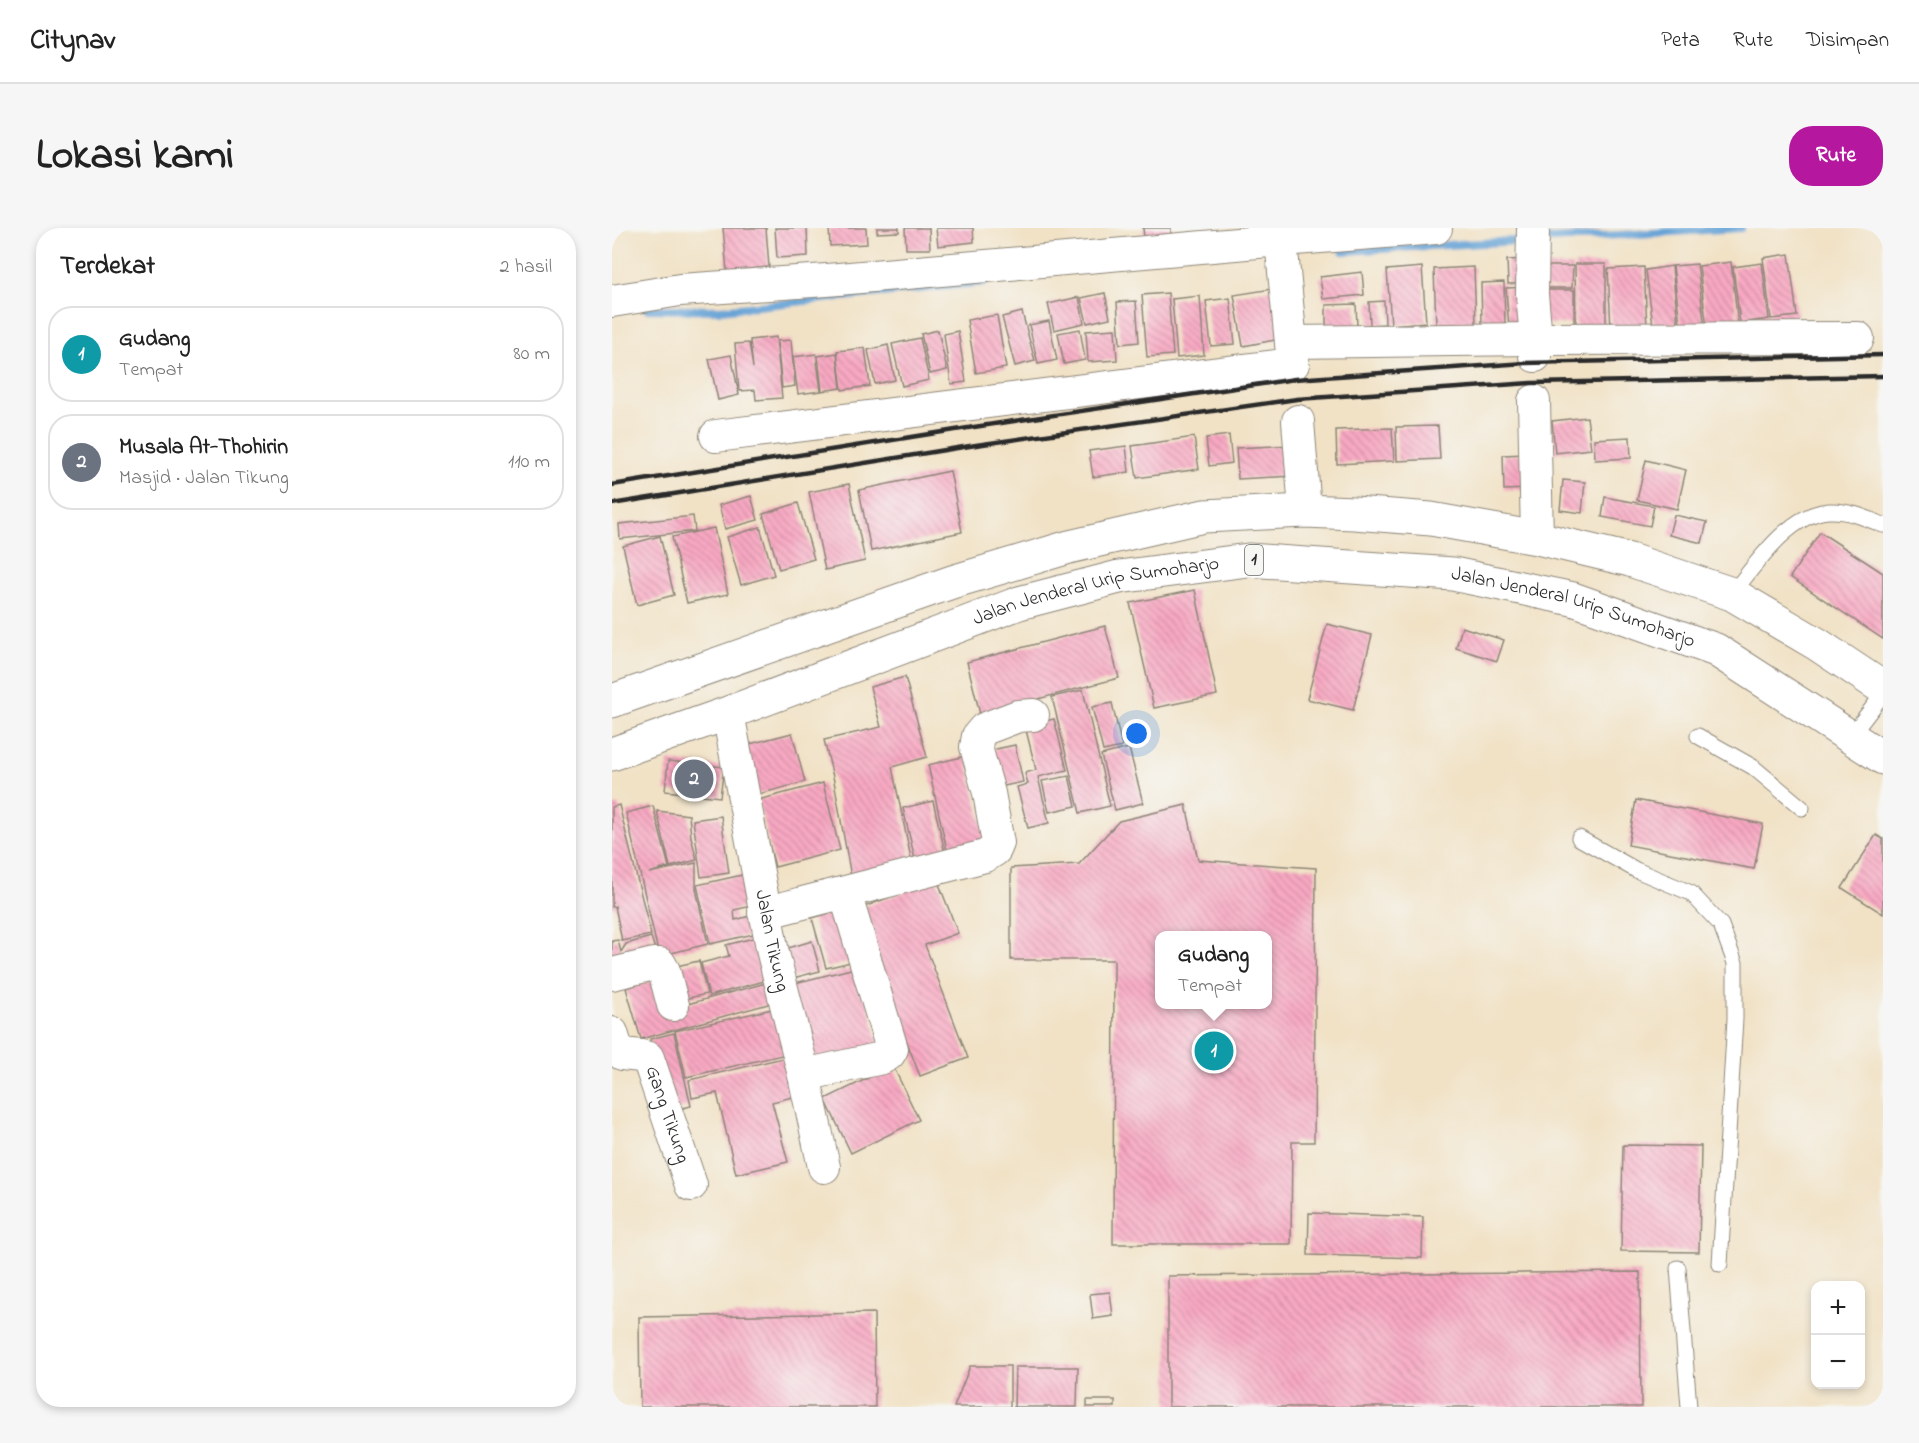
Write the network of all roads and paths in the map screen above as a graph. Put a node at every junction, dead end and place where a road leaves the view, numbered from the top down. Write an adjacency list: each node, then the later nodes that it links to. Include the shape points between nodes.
1 (1436, 228): 3 (street)
2 (1533, 238): 7 (street)
3 (1283, 247): 4 (street, via 680,290); 6 (street)
4 (612, 301)
5 (1858, 338): 7 (street)
6 (1291, 342): 7 (street); 10 (street, via 1293,364)
7 (1536, 347)
8 (1534, 400): 13 (street)
9 (1298, 421): 11 (street)
10 (716, 436)
11 (1305, 511): 13 (highway, via 1431,519); 17 (highway, via 1204,516 1069,546 952,582)
12 (1883, 525): 14 (lane, via 1858,514 1828,511 1797,521 1762,555)
13 (1537, 538): 14 (highway, via 1630,560)
14 (1732, 594): 15 (highway)
15 (1883, 688)
16 (1883, 694): 21 (lane)
17 (612, 701)
18 (728, 713): 21 (highway, Jalan Jenderal Urip Sumoharjo / 1, via 1018,603 1119,577 1248,560 1453,574 1573,599 1716,650); 22 (highway, Jalan Jenderal Urip Sumoharjo / 1); 27 (street, Jalan Tikung)
19 (1033, 715): 26 (street, via 1018,716 984,729 978,736 975,747 989,793 998,843 995,850 985,856)
20 (1698, 736): 24 (lane, via 1753,767)
21 (1850, 737): 23 (highway, Jalan Jenderal Urip Sumoharjo / 1)
22 (612, 754)
23 (1883, 758)
24 (1802, 808)
25 (1579, 838): 34 (lane, via 1636,870 1691,893 1721,925 1736,963)
26 (845, 892): 27 (street); 31 (street, via 891,1050 882,1058)
27 (764, 913): 31 (street, Jalan Tikung)
28 (612, 974): 29 (street, via 660,964)
29 (673, 1005)
30 (612, 1033): 33 (street, Gang Tikung, via 622,1054 648,1058)
31 (804, 1075): 32 (street, Jalan Tikung)
32 (824, 1167)
33 (690, 1185)
34 (1720, 1264)
35 (1678, 1268): 36 (lane)
36 (1689, 1407)

